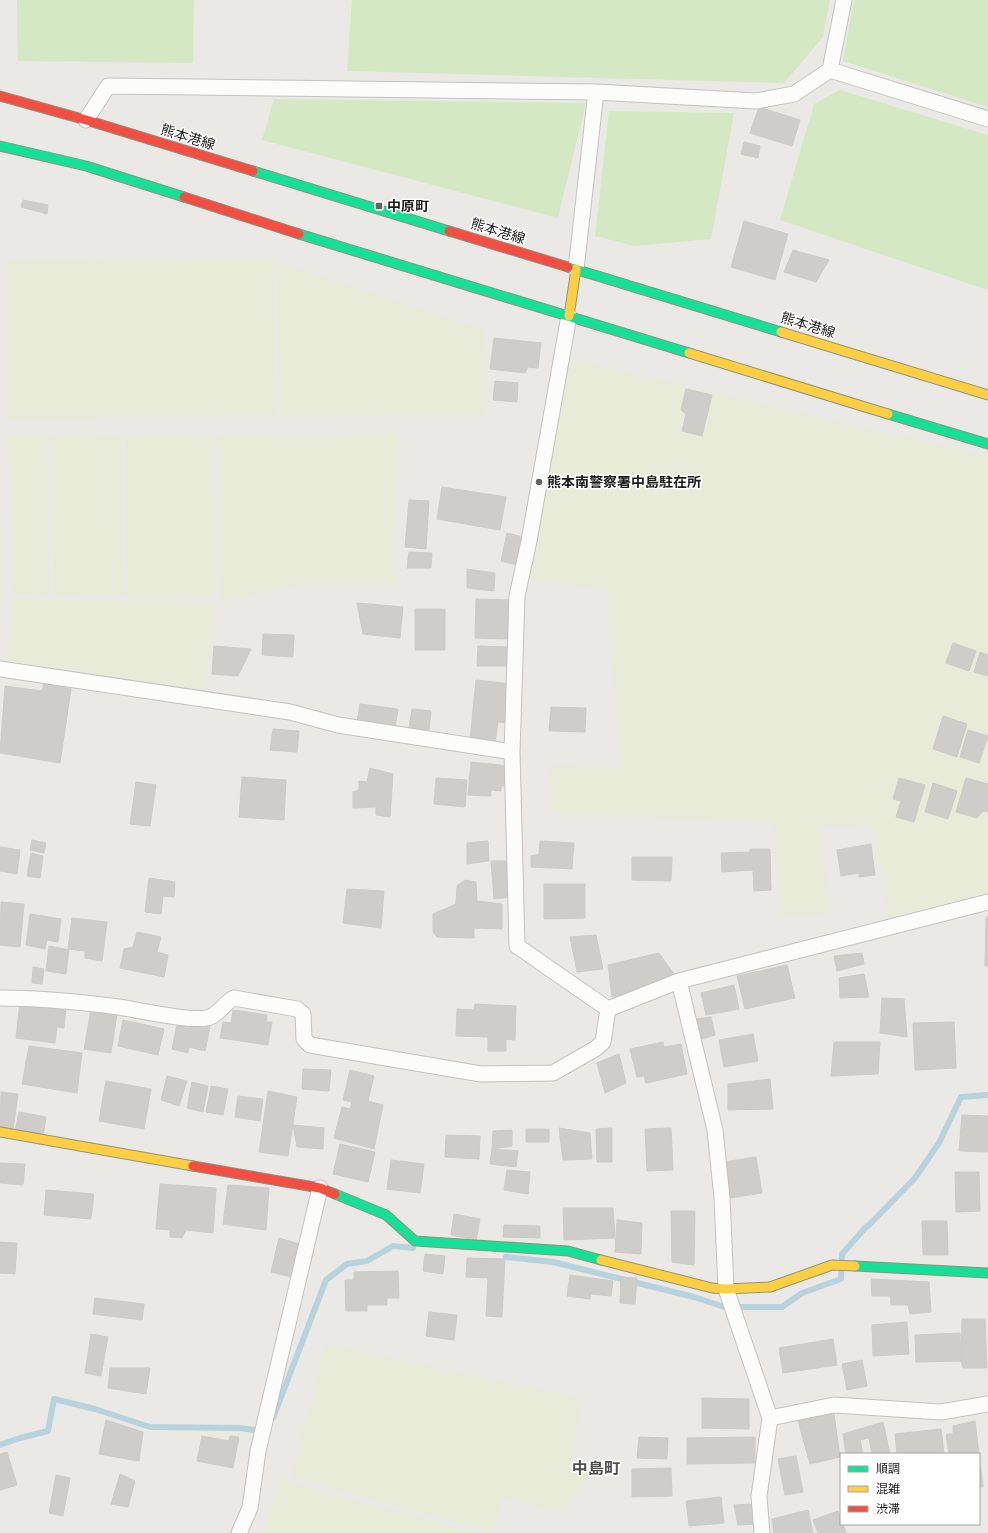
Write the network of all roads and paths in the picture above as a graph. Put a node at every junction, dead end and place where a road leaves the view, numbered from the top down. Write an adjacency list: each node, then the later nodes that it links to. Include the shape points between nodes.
1 (844, 0): 2 (street)
2 (830, 70): 3 (street, via 794,94 756,101); 5 (street)
3 (596, 92): 6 (street, via 108,86); 8 (street)
4 (0, 96): 6 (main road, 熊本港線)
5 (988, 119)
6 (86, 120): 8 (main road, 熊本港線)
7 (0, 146): 9 (main road, via 86,166 378,259)
8 (576, 269): 9 (main road); 10 (main road, 熊本港線)
9 (568, 316): 11 (main road); 13 (street, via 517,596)
10 (988, 395)
11 (988, 444)
12 (0, 669): 13 (street, via 290,712 338,725)
13 (512, 752): 17 (street, via 517,946)
14 (988, 902): 15 (street)
15 (679, 981): 17 (street); 21 (street, via 715,1130 722,1198)
16 (0, 998): 17 (street, via 34,998 197,1019 211,1017 234,998 297,1009 303,1014 304,1039 310,1045 481,1074 553,1073 603,1042)
17 (608, 1009)
18 (0, 1132): 19 (main road)
19 (320, 1188): 21 (main road, via 386,1215 415,1240 568,1251 712,1288); 24 (street, via 258,1451 250,1508)
20 (988, 1273): 21 (main road, via 832,1265 770,1287)
21 (726, 1289): 23 (street)
22 (988, 1404): 23 (street, via 941,1412 834,1405)
23 (770, 1418): 25 (street, via 759,1496)
24 (239, 1533)
25 (762, 1533)

